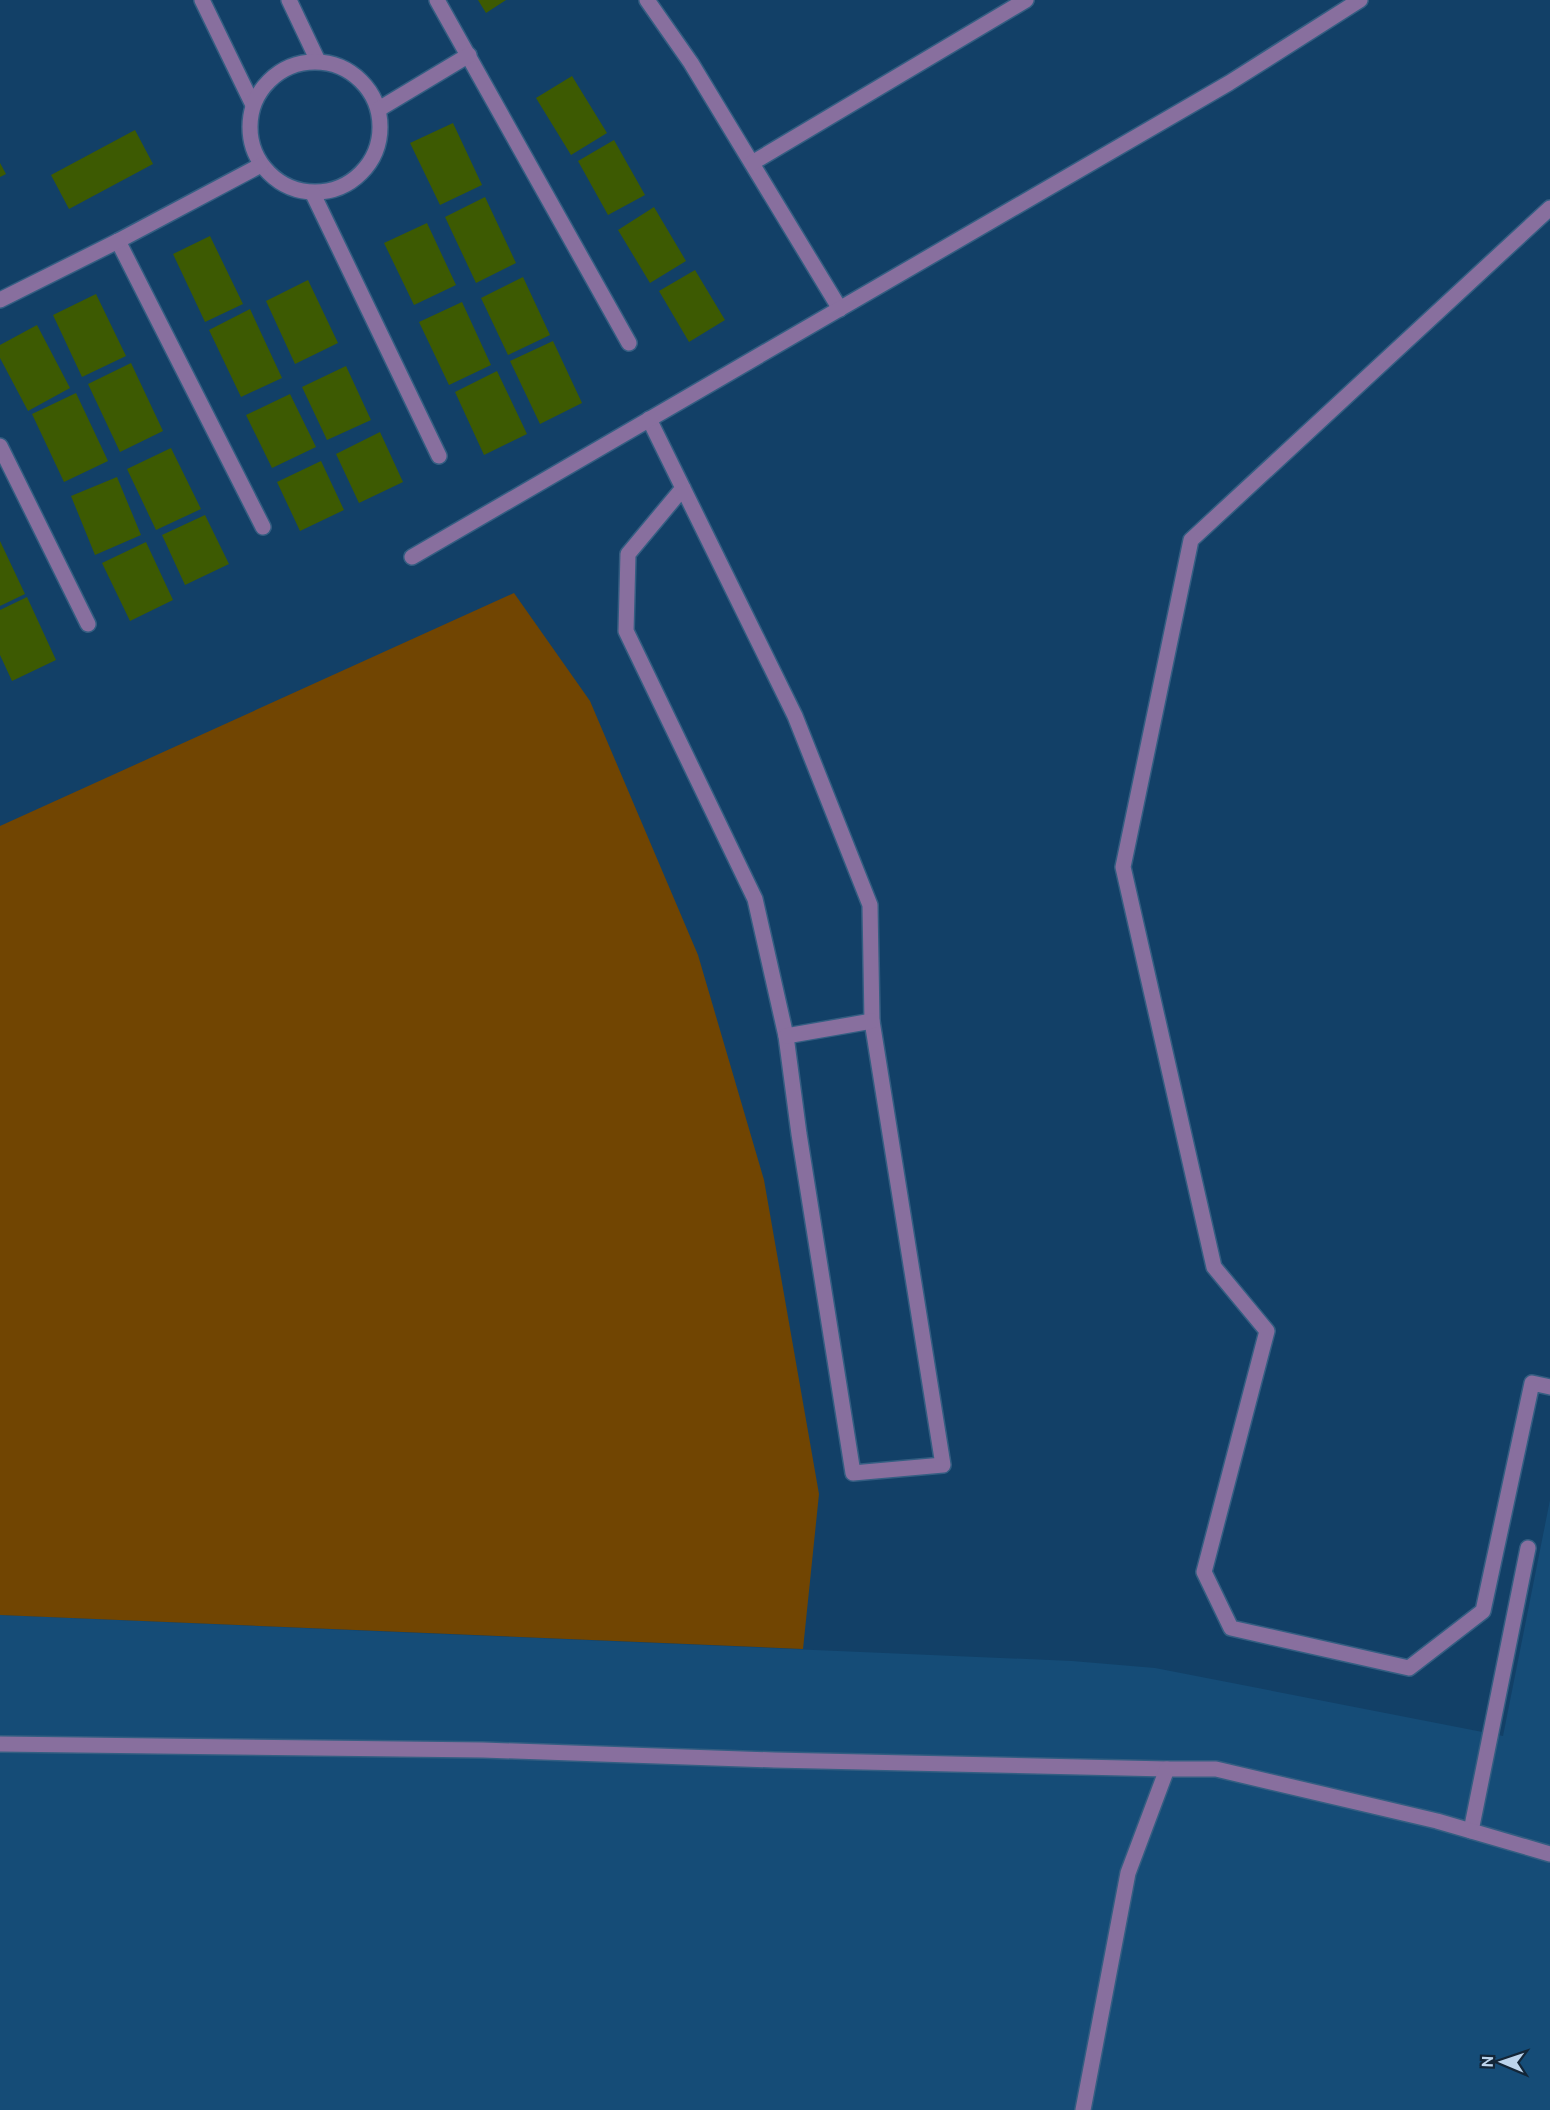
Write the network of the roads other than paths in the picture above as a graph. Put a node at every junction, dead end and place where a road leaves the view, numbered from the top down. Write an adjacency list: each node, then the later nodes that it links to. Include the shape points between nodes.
1 (202, 0): 9 (street)
2 (289, 0): 8 (street)
3 (437, 0): 7 (street)
4 (647, 0): 11 (street, via 691,63)
5 (1026, 0): 11 (street)
6 (1360, 0): 17 (street, via 1229,83)
7 (469, 56): 10 (street); 18 (street)
8 (318, 61): 9 (street, via 278,72); 10 (street, via 338,65 356,75 370,90)
9 (254, 105): 12 (street, via 249,126 252,146)
10 (379, 109): 13 (street, via 377,150 367,168 353,182)
11 (752, 164): 17 (street)
12 (261, 165): 13 (street, via 275,180 293,190); 15 (street)
13 (313, 194): 21 (street)
14 (1550, 208): 28 (street, via 1191,540 1123,867 1214,1267 1267,1331 1204,1572 1232,1628 1410,1668 1483,1611 1532,1383)
15 (118, 242): 16 (street); 23 (street)
16 (0, 300)
17 (840, 309): 19 (street)
18 (629, 343)
19 (649, 419): 22 (street); 24 (street)
20 (0, 446): 25 (street)
21 (439, 456)
22 (683, 488): 26 (street, via 795,716 870,905); 27 (street, via 628,554 626,631 755,899)
23 (263, 527)
24 (412, 557)
25 (88, 624)
26 (872, 1021): 27 (street); 27 (street, via 943,1465 852,1473)
27 (786, 1036)
28 (1550, 1387)
29 (1528, 1548): 32 (street)
30 (0, 1744): 31 (street, via 483,1750)
31 (1167, 1769): 32 (street, via 1216,1769); 34 (street, via 1128,1874)
32 (1471, 1831): 33 (street)
33 (1550, 1854)
34 (1083, 2110)

